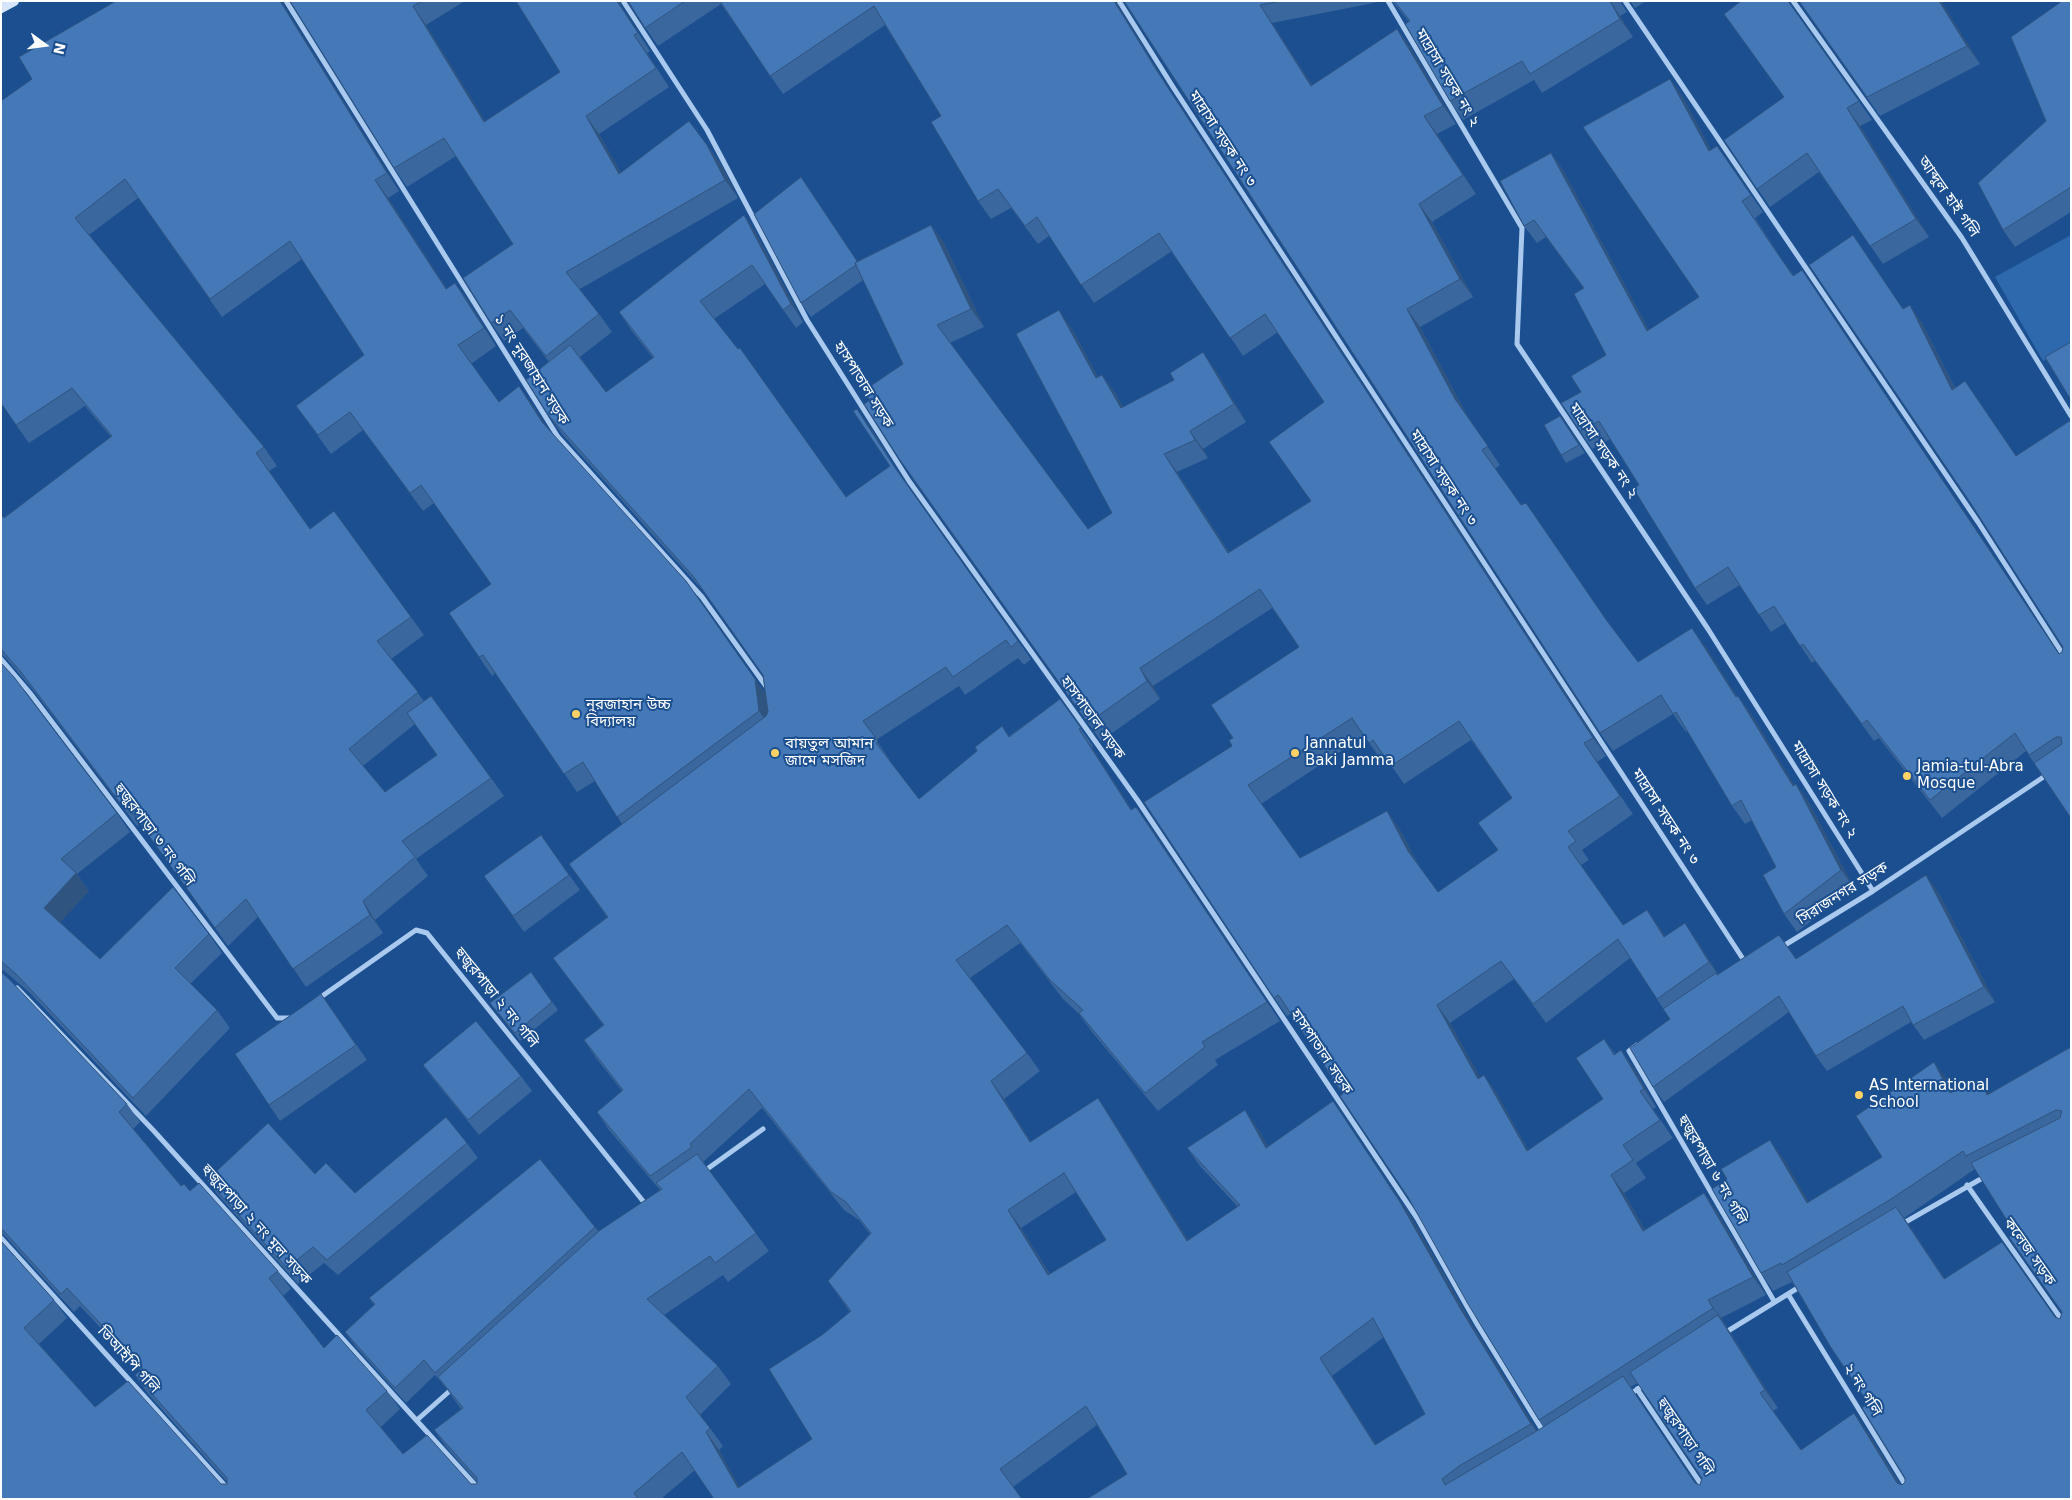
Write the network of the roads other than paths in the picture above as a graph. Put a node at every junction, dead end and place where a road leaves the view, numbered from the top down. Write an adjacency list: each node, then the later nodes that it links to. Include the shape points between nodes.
1 (14, 1): 8 (street)
2 (286, 1): 12 (street, ১ নং নূরজাহান সড়ক, via 558,437 702,597)
3 (623, 1): 40 (street, হাসপাতাল সড়ক, via 707,130 807,320 909,481 1138,801 1418,1218 1477,1324)
4 (1120, 1): 16 (street, মাদ্রাসা সড়ক নং ৩)
5 (1388, 1): 14 (street, মাদ্রাসা সড়ক নং ২, via 1522,228 1517,344 1708,630)
6 (1625, 1): 11 (street, via 1978,522)
7 (1793, 1): 9 (street, আব্দুল হাই গলি, via 1962,238)
8 (1, 8)
9 (2071, 416)
10 (1, 659): 19 (street, হুজুরপাড়া ৩ নং গলি, via 277,1018 290,1019)
11 (2071, 667)
12 (772, 696)
13 (2054, 769): 14 (street, সিরাজনগর সড়ক)
14 (1873, 891): 15 (street, সিরাজনগর সড়ক)
15 (1773, 952)
16 (1748, 967)
17 (13, 985): 39 (street, হুজুরপাড়া ২ নং মূল সড়ক, via 153,1130)
18 (310, 1004): 26 (street, হুজুরপাড়া ২ নং গলি, via 416,930 427,933)
19 (296, 1015)
20 (1644, 1040): 32 (street, হুজুরপাড়া ৬ নং গলি, via 1628,1051)
21 (764, 1129): 23 (street)
22 (1993, 1172): 24 (street)
23 (698, 1175)
24 (1967, 1185): 28 (street); 33 (street, কলেজ সড়ক)
25 (658, 1204): 26 (street)
26 (650, 1209): 27 (street)
27 (642, 1216)
28 (1894, 1230)
29 (1, 1238): 41 (street, ভিআইপি গলি)
30 (1804, 1284): 31 (street)
31 (1788, 1294): 32 (street); 44 (street, ২ নং গলি)
32 (1774, 1301): 34 (street)
33 (2071, 1333)
34 (1718, 1337)
35 (1653, 1379): 37 (street)
36 (461, 1381): 39 (street)
37 (1637, 1389): 38 (street); 43 (street, হুজুরপাড়া গলি)
38 (1622, 1399)
39 (417, 1420): 42 (street, হুজুরপাড়া ২ নং মূল সড়ক)
40 (1546, 1436)
41 (231, 1492)
42 (481, 1492)
43 (1711, 1499)
44 (1914, 1499)

